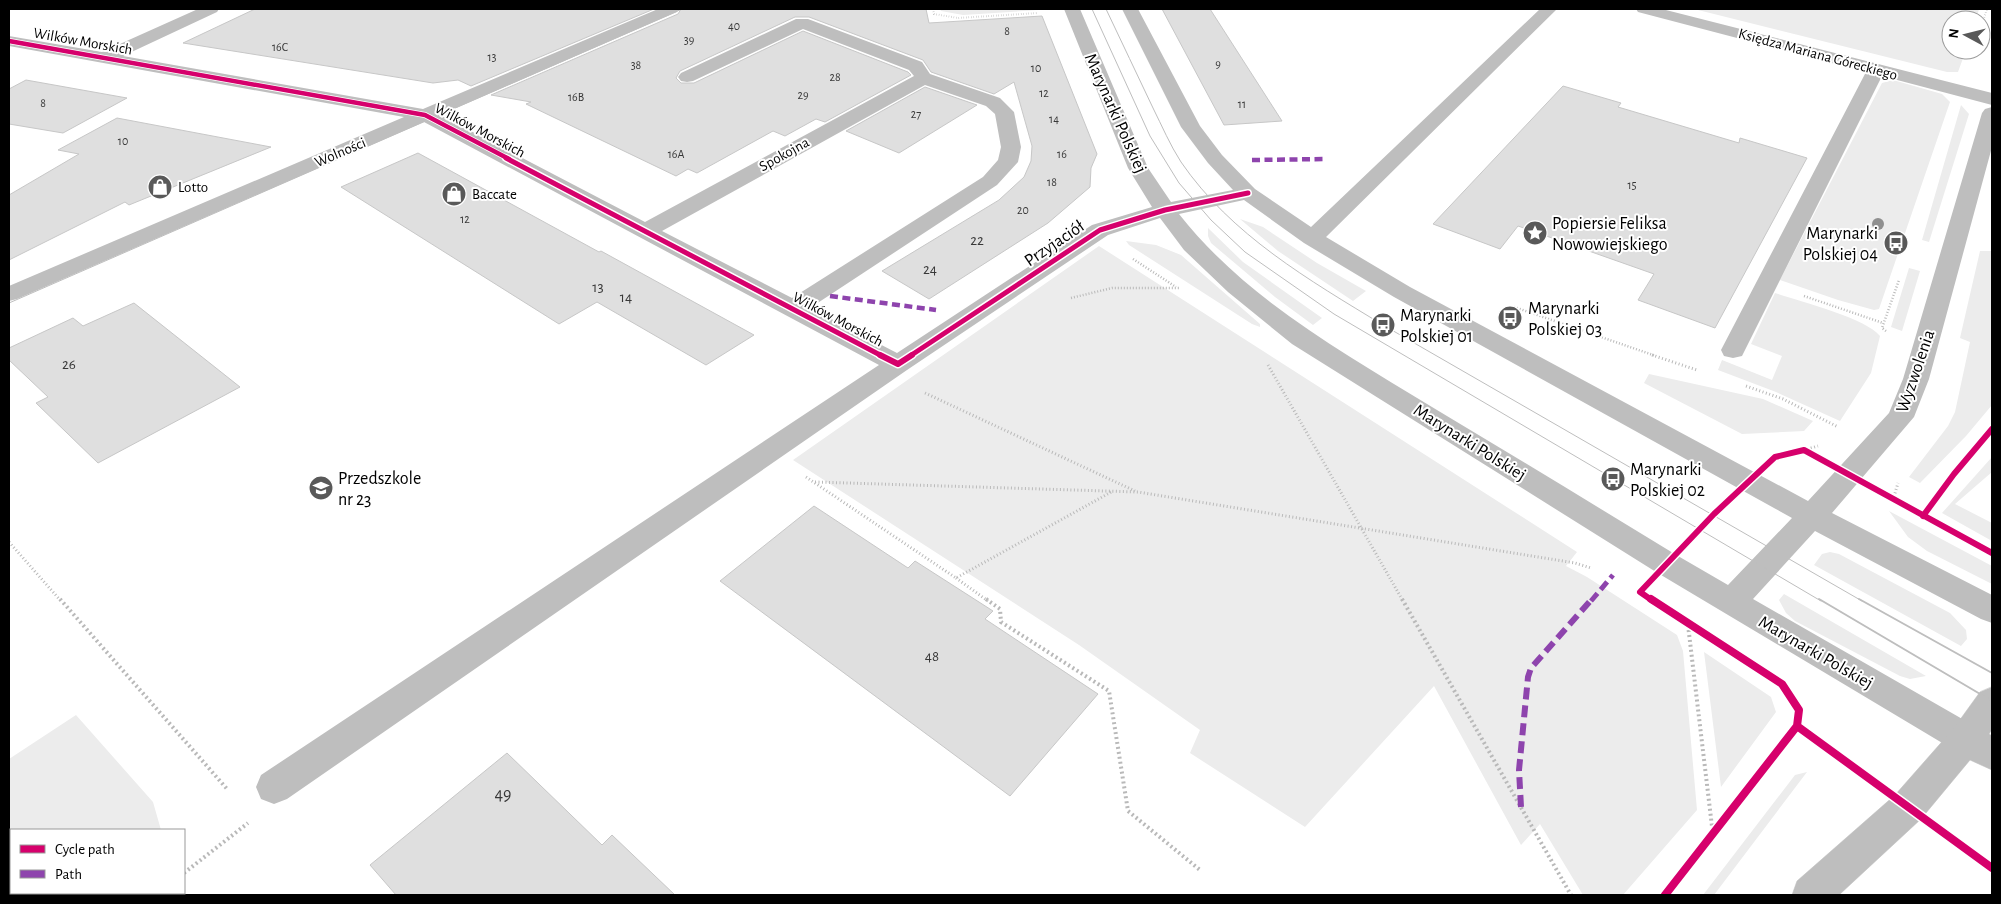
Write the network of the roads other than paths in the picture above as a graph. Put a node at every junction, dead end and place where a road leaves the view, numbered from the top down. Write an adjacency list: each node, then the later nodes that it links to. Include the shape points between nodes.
1 (211, 9): 8 (street)
2 (671, 9): 14 (street, Wolności)
3 (1072, 9): 16 (street, Marynarki Polskiej, via 1138,168)
4 (1130, 9): 15 (street, via 1191,127)
5 (1549, 9): 18 (street)
6 (1644, 9): 9 (street, Księdza Mariana Góreckiego)
7 (9, 41): 8 (street, Wilków Morskich)
8 (106, 57): 14 (street, Wilków Morskich)
9 (1877, 69): 12 (street, Księdza Mariana Góreckiego); 21 (street)
10 (687, 77): 11 (street, via 802,23 916,66)
11 (924, 78): 17 (street, Spokojna); 20 (street, via 993,102 1004,112 1011,146 1008,162 990,181)
12 (1992, 99)
13 (1992, 113): 23 (street, Wyzwolenia, via 1916,379 1900,417 1850,476)
14 (425, 115): 17 (street, Wilków Morskich); 19 (street, Wolności)
15 (1248, 192): 16 (street, Przyjaciół); 18 (street)
16 (1165, 210): 22 (street, Przyjaciół, via 1100,230); 24 (street, Marynarki Polskiej, via 1192,245 1236,287 1301,338)
17 (645, 231): 20 (street, Wilków Morskich)
18 (1312, 238): 23 (street, via 1411,297)
19 (9, 294)
20 (792, 309): 22 (street, Wilków Morskich)
21 (1733, 350)
22 (898, 364): 28 (street, Przyjaciół)
23 (1811, 515): 24 (street, Wyzwolenia); 25 (street)
24 (1731, 602): 27 (street, Marynarki Polskiej)
25 (1992, 610)
26 (1992, 702): 27 (street)
27 (1979, 747): 29 (street)
28 (274, 787)
29 (1810, 895)

